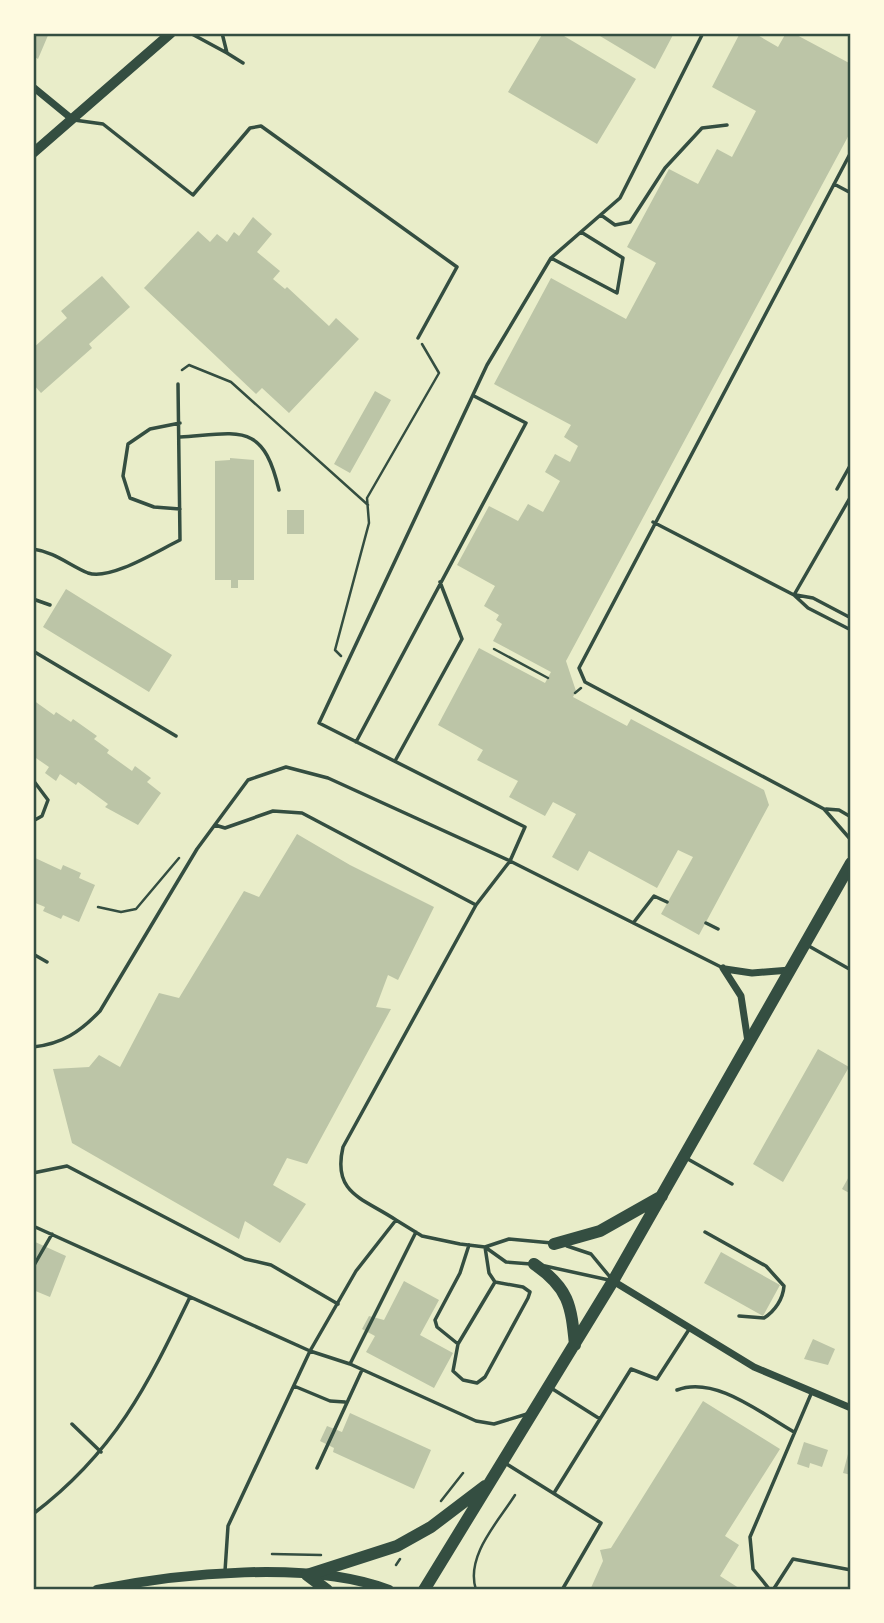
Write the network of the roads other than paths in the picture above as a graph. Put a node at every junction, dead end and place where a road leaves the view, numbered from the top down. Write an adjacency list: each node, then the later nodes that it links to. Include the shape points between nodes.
1 (171, 33): 8 (main road)
2 (190, 33): 5 (lane)
3 (222, 33): 5 (lane)
4 (703, 33): 14 (lane, via 620,198)
5 (227, 53): 6 (lane)
6 (243, 63)
7 (33, 87): 8 (street)
8 (72, 119): 11 (main road); 17 (lane, via 103,124 193,195 250,128 261,126 457,267)
9 (727, 125): 14 (lane, via 702,128 665,168 630,222 615,225)
10 (851, 152): 12 (lane)
11 (33, 153)
12 (834, 184): 13 (lane); 27 (lane)
13 (851, 193)
14 (601, 215): 15 (lane)
15 (581, 232): 16 (lane); 16 (lane, via 623,258 617,293)
16 (551, 258): 19 (lane)
17 (418, 338)
18 (178, 384): 20 (lane)
19 (474, 396): 29 (lane, via 526,423); 37 (lane, via 319,723)
20 (180, 423): 21 (lane); 26 (lane, via 150,429 128,444 123,476 130,498 154,508)
21 (180, 437): 24 (lane, via 234,433 261,442 272,461); 26 (lane)
22 (851, 464): 23 (lane)
23 (837, 489)
24 (279, 490)
25 (851, 496): 30 (lane)
26 (180, 509): 28 (lane, via 180,540 109,574 91,574 52,552)
27 (653, 522): 30 (lane); 40 (lane, via 580,663 581,678)
28 (33, 548)
29 (440, 582): 37 (lane); 38 (lane, via 462,639)
30 (794, 595): 33 (lane, via 813,598); 34 (lane, via 808,608)
31 (33, 598): 32 (lane)
32 (50, 605)
33 (851, 618)
34 (851, 630)
35 (33, 651): 36 (lane)
36 (176, 736)
37 (356, 742): 38 (lane)
38 (395, 761): 45 (lane, via 525,827)
39 (33, 780): 42 (lane, via 48,800 42,816)
40 (824, 809): 41 (lane); 44 (lane)
41 (851, 817)
42 (33, 821)
43 (215, 825): 45 (lane, via 248,779 286,767 328,778); 48 (lane, via 225,828 273,811 302,813); 59 (lane, via 100,1012 66,1040)
44 (851, 841)
45 (510, 861): 48 (lane); 49 (lane)
46 (851, 863): 52 (highway)
47 (667, 902): 49 (lane, via 654,896)
48 (476, 905): 64 (lane, via 343,1147 340,1167 344,1184)
49 (634, 922): 55 (lane)
50 (706, 923): 51 (lane)
51 (718, 929)
52 (805, 944): 56 (highway); 57 (lane)
53 (33, 954): 54 (lane)
54 (47, 962)
55 (723, 968): 56 (street, via 752,973); 58 (street, via 741,996)
56 (790, 970): 58 (highway)
57 (851, 970)
58 (748, 1044): 60 (highway)
59 (33, 1047)
60 (684, 1157): 62 (lane); 63 (highway)
61 (33, 1173): 77 (lane, via 67,1166 245,1259 271,1265)
62 (732, 1184)
63 (662, 1196): 69 (highway, via 600,1231); 74 (highway)
64 (396, 1220): 66 (lane); 77 (lane, via 362,1263)
65 (33, 1226): 68 (lane)
66 (416, 1232): 70 (lane); 83 (lane)
67 (705, 1232): 78 (lane, via 766,1266 784,1286 773,1312 764,1318)
68 (52, 1234): 73 (lane); 76 (lane)
69 (554, 1244): 71 (lane, via 509,1239); 74 (lane, via 591,1254)
70 (469, 1245): 71 (lane); 80 (lane, via 435,1320)
71 (485, 1247): 72 (lane, via 506,1262); 75 (lane)
72 (534, 1264): 74 (lane); 81 (highway, via 565,1293)
73 (33, 1267)
74 (613, 1281): 79 (street); 81 (highway)
75 (495, 1282): 80 (lane); 80 (lane, via 530,1292 485,1377 477,1383 463,1380 453,1371)
76 (190, 1297): 82 (lane); 95 (lane, via 135,1406)
77 (338, 1304): 82 (lane)
78 (739, 1316)
79 (690, 1328): 88 (street, via 754,1367); 92 (lane, via 657,1379 631,1368)
80 (458, 1344)
81 (575, 1346): 86 (highway)
82 (310, 1351): 83 (lane); 85 (lane)
83 (350, 1364): 84 (lane)
84 (362, 1370): 89 (lane); 91 (lane, via 482,1423 501,1423)
85 (294, 1386): 89 (lane, via 330,1401); 102 (lane, via 228,1526)
86 (550, 1387): 91 (highway); 92 (lane)
87 (677, 1390): 94 (lane, via 691,1384 709,1388)
88 (811, 1394): 90 (street); 94 (lane)
89 (345, 1402): 97 (lane)
90 (851, 1408)
91 (534, 1412): 96 (highway)
92 (600, 1419): 99 (lane)
93 (72, 1424): 95 (lane)
94 (794, 1432): 109 (lane, via 750,1537 753,1569)
95 (101, 1452): 100 (lane)
96 (503, 1462): 98 (highway); 99 (lane)
97 (317, 1468)
98 (491, 1482): 103 (highway, via 397,1546); 108 (highway)
99 (554, 1493): 104 (lane, via 601,1523)
100 (33, 1514)
101 (851, 1570): 109 (lane, via 793,1559)
102 (225, 1574): 103 (main road); 105 (main road)
103 (307, 1575): 106 (highway); 107 (main road)
104 (563, 1589)
105 (97, 1590)
106 (327, 1590)
107 (389, 1590)
108 (424, 1590)
109 (772, 1590)

